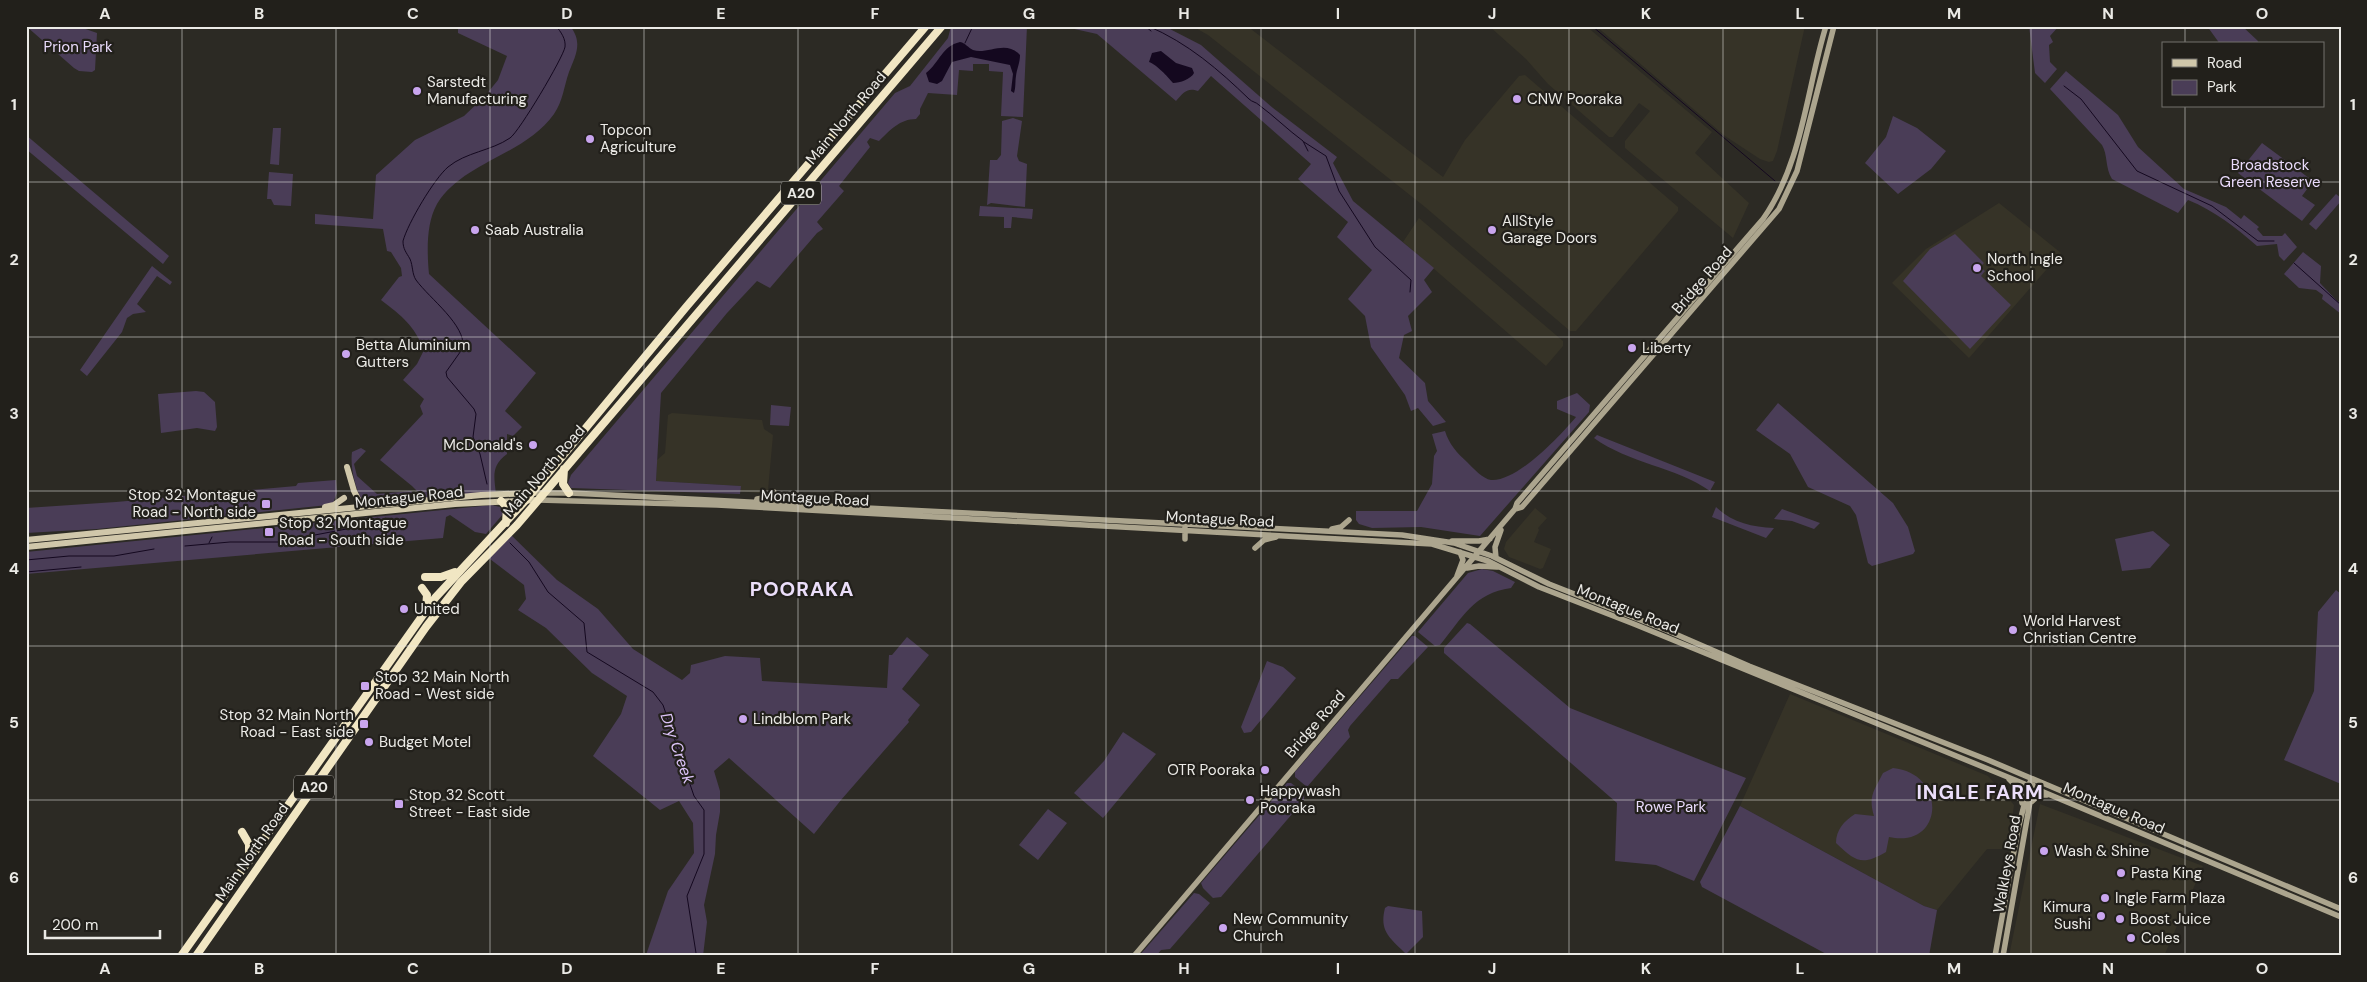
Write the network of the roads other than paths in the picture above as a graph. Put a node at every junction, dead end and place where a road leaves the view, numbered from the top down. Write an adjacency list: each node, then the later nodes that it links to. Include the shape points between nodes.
1 (926, 26): 11 (highway, Main North Road / A20)
2 (942, 26): 7 (highway, Main North Road / A20)
3 (1826, 26): 5 (main road, Bridge Road, via 1790,170 1774,203)
4 (1834, 26): 5 (main road, Bridge Road, via 1794,180 1778,209)
5 (1739, 253): 24 (main road, Bridge Road, via 1517,504)
6 (347, 467): 16 (main road, via 359,501)
7 (564, 469): 8 (highway, Main North Road / A20); 10 (highway, via 563,484)
8 (543, 492): 10 (main road, Montague Road); 11 (main road, Montague Road); 14 (highway, Main North Road / A20)
9 (774, 492): 15 (main road, via 768,497)
10 (569, 493): 15 (main road, Montague Road)
11 (529, 496): 13 (main road, Montague Road); 14 (main road, Montague Road); 16 (main road, Montague Road, via 482,495); 23 (highway, Main North Road / A20)
12 (344, 498): 19 (main road, via 334,505)
13 (501, 500): 20 (main road, Montague Road); 23 (highway, via 507,507)
14 (538, 500): 17 (main road, Montague Road); 42 (highway, Main North Road / A20)
15 (748, 502): 17 (main road, Montague Road)
16 (375, 506): 18 (main road, Montague Road)
17 (776, 506): 25 (main road, Montague Road)
18 (348, 508): 19 (main road, Montague Road); 20 (main road); 21 (main road, via 344,513)
19 (302, 513): 31 (main road, Montague Road)
20 (358, 514): 21 (main road, Montague Road)
21 (330, 517): 33 (main road, Montague Road)
22 (1349, 520): 26 (main road, via 1341,527)
23 (506, 523): 40 (highway, Main North Road / A20)
24 (1503, 524): 29 (main road, Bridge Road); 37 (main road, via 1494,547)
25 (1185, 527): 26 (main road, Montague Road); 27 (main road, Montague Road); 30 (main road)
26 (1325, 531): 28 (main road, Montague Road)
27 (1283, 535): 28 (main road, Montague Road); 34 (main road, via 1264,540)
28 (1349, 535): 32 (main road, Montague Road, via 1420,536); 35 (main road, Montague Road, via 1420,542)
29 (1491, 538): 32 (main road); 36 (main road, Bridge Road)
30 (1185, 539)
31 (26, 540)
32 (1442, 540): 36 (main road, Montague Road)
33 (26, 547)
34 (1255, 548)
35 (1460, 552): 36 (main road, Montague Road); 43 (main road, via 1462,561)
36 (1478, 554): 37 (main road, Montague Road); 38 (main road, Montague Road); 39 (main road, Bridge Road)
37 (1496, 558): 51 (main road, Montague Road, via 1549,584)
38 (1502, 568): 39 (main road, via 1479,566); 50 (main road, Montague Road, via 1539,587)
39 (1465, 569): 43 (main road, Bridge Road)
40 (457, 571): 41 (highway, via 441,577); 45 (highway, Main North Road / A20)
41 (425, 577)
42 (461, 582): 45 (highway); 47 (highway, Main North Road / A20)
43 (1454, 582): 66 (main road, Bridge Road)
44 (422, 588): 46 (highway, via 427,595)
45 (442, 589): 46 (highway, Main North Road / A20); 47 (highway)
46 (426, 610): 48 (highway, Main North Road / A20)
47 (437, 613): 49 (highway, Main North Road / A20)
48 (391, 659): 49 (highway); 57 (highway, Main North Road / A20)
49 (400, 665): 59 (highway, Main North Road / A20)
50 (2001, 774): 52 (main road, Montague Road); 55 (main road, via 2020,790)
51 (2032, 778): 52 (main road, Walkleys Road); 60 (main road, Montague Road)
52 (2031, 786): 53 (main road, Montague Road); 54 (main road, Walkleys Road); 55 (main road, Walkleys Road)
53 (2059, 798): 54 (main road, via 2041,794); 61 (main road, Montague Road)
54 (2030, 804): 68 (main road, Walkleys Road)
55 (2022, 815): 67 (main road, Walkleys Road)
56 (242, 832): 58 (highway, via 249,844)
57 (262, 844): 58 (highway, Main North Road / A20); 59 (highway)
58 (249, 861): 62 (highway, Main North Road / A20)
59 (258, 867): 65 (highway, Main North Road / A20)
60 (2341, 909)
61 (2341, 917)
62 (204, 924): 63 (highway, Main North Road / A20); 64 (highway)
63 (181, 956)
64 (191, 956)
65 (196, 956)
66 (1134, 956)
67 (1996, 956)
68 (2003, 956)

